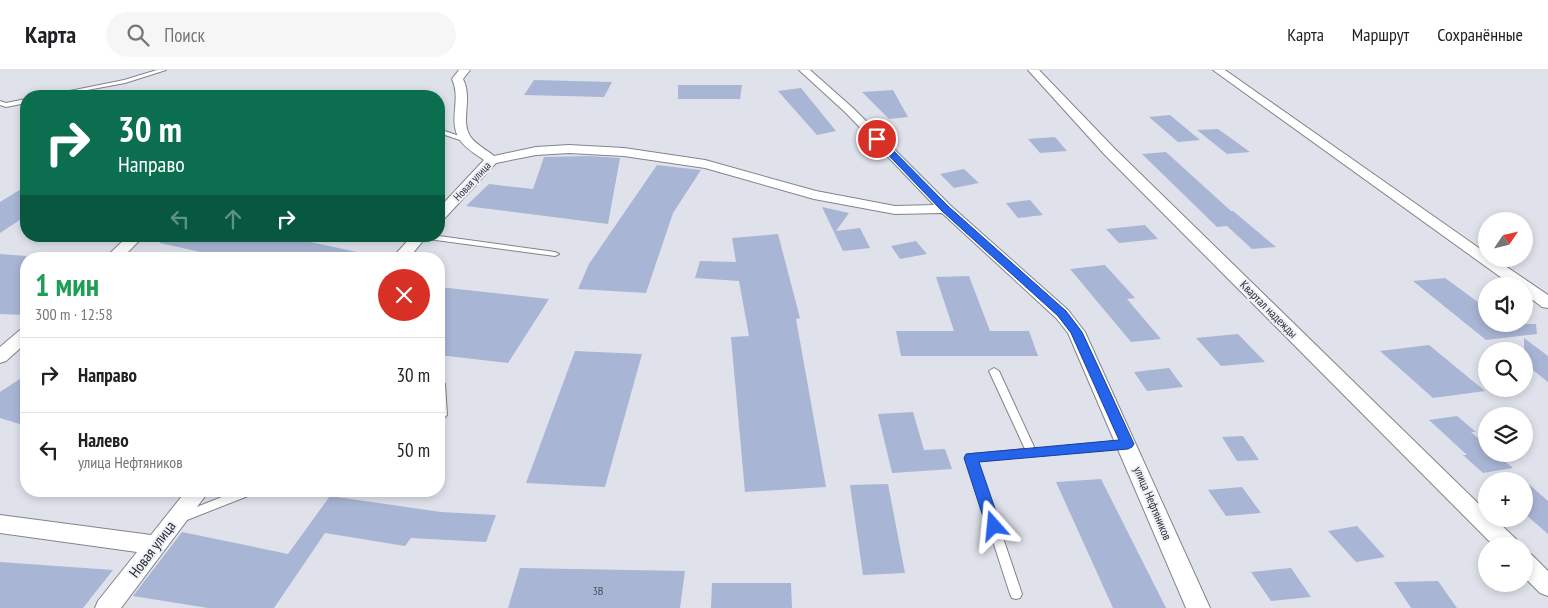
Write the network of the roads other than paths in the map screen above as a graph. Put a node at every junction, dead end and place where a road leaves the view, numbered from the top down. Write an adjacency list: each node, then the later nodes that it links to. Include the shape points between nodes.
1 (163, 70): 6 (lane)
2 (466, 70): 10 (street, via 456,80 462,89 460,128)
3 (804, 70): 12 (street, улица Нефтяников, via 850,111)
4 (1032, 70): 32 (street, Квартал надежды, via 1110,152)
5 (1218, 70): 20 (street)
6 (79, 90)
7 (20, 101): 8 (lane)
8 (0, 103)
9 (445, 133): 10 (lane)
10 (466, 140): 11 (street, Новая улица)
11 (492, 160): 12 (street, via 536,151 624,152 705,164 814,195 887,208); 13 (street, Новая улица)
12 (946, 209): 26 (street, улица Нефтяников, via 1076,332)
13 (445, 210)
14 (445, 239): 19 (lane)
15 (131, 242): 17 (street)
16 (415, 242): 18 (street)
17 (120, 252)
18 (406, 252)
19 (555, 254)
20 (1511, 277)
21 (1533, 292): 22 (street)
22 (1548, 303)
23 (20, 339): 24 (street)
24 (0, 357)
25 (994, 371): 27 (lane)
26 (1128, 444): 27 (lane); 38 (street, улица Нефтяников)
27 (1031, 452): 36 (lane, via 971,458)
28 (193, 497): 30 (street, Новая улица)
29 (233, 497): 30 (lane)
30 (173, 521): 33 (street, Новая улица)
31 (0, 524): 33 (street)
32 (1499, 537)
33 (155, 545): 37 (street, Новая улица)
34 (1533, 571): 35 (street)
35 (1548, 586)
36 (1016, 594)
37 (107, 608)
38 (1198, 608)

